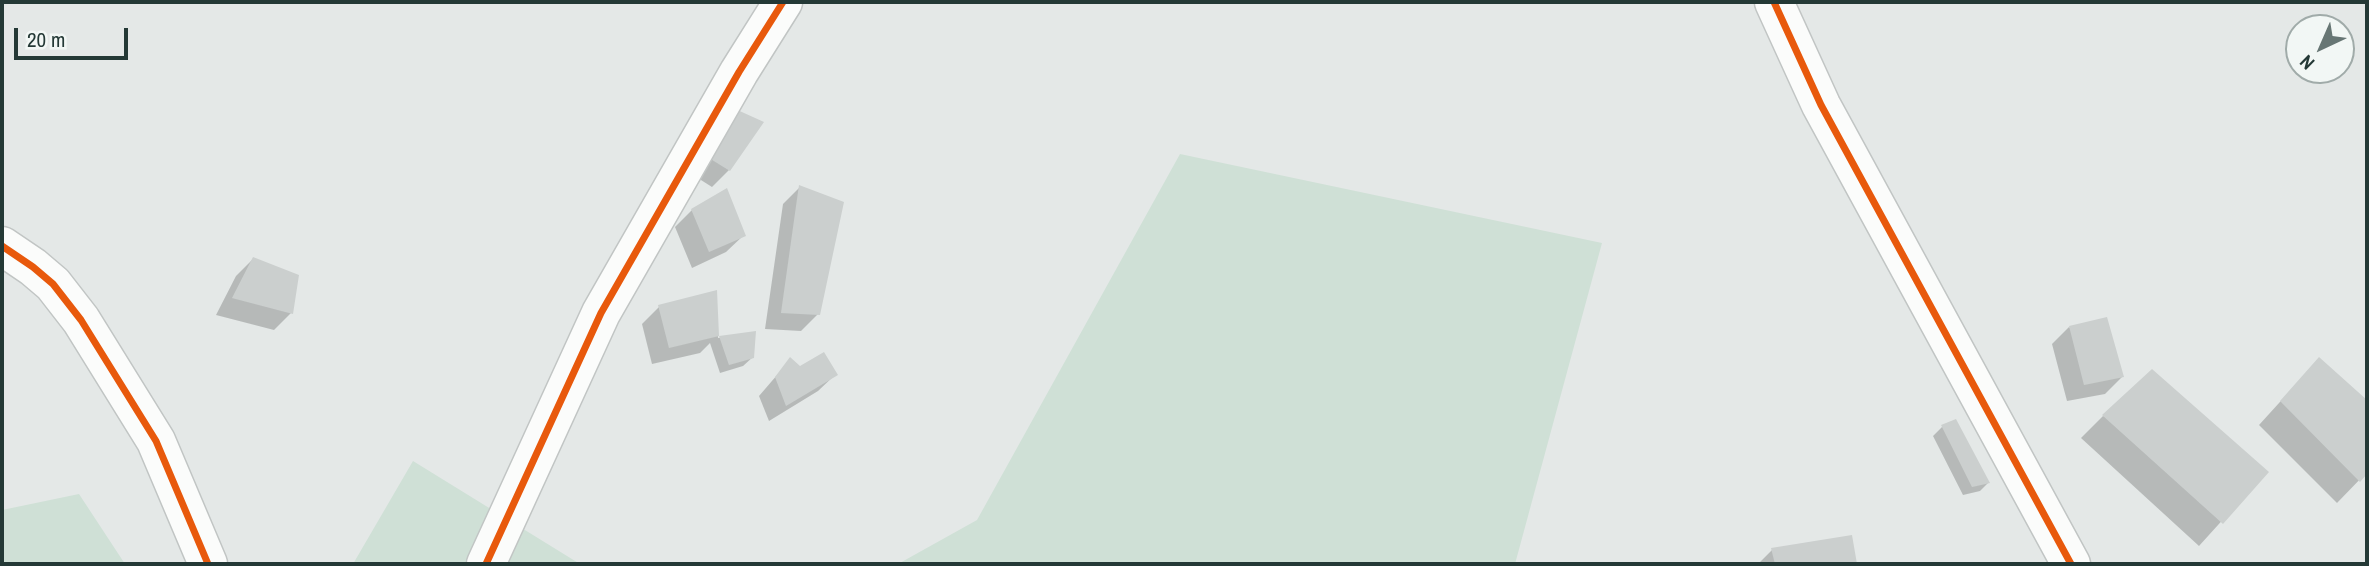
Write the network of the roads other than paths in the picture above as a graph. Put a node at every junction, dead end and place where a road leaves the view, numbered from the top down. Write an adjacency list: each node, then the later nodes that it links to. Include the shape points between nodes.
1 (783, 2): 5 (street, via 601,313)
2 (1774, 2): 6 (street, via 1821,105)
3 (2, 246): 4 (street, via 52,284 81,320 156,441)
4 (208, 564)
5 (486, 564)
6 (2071, 564)

